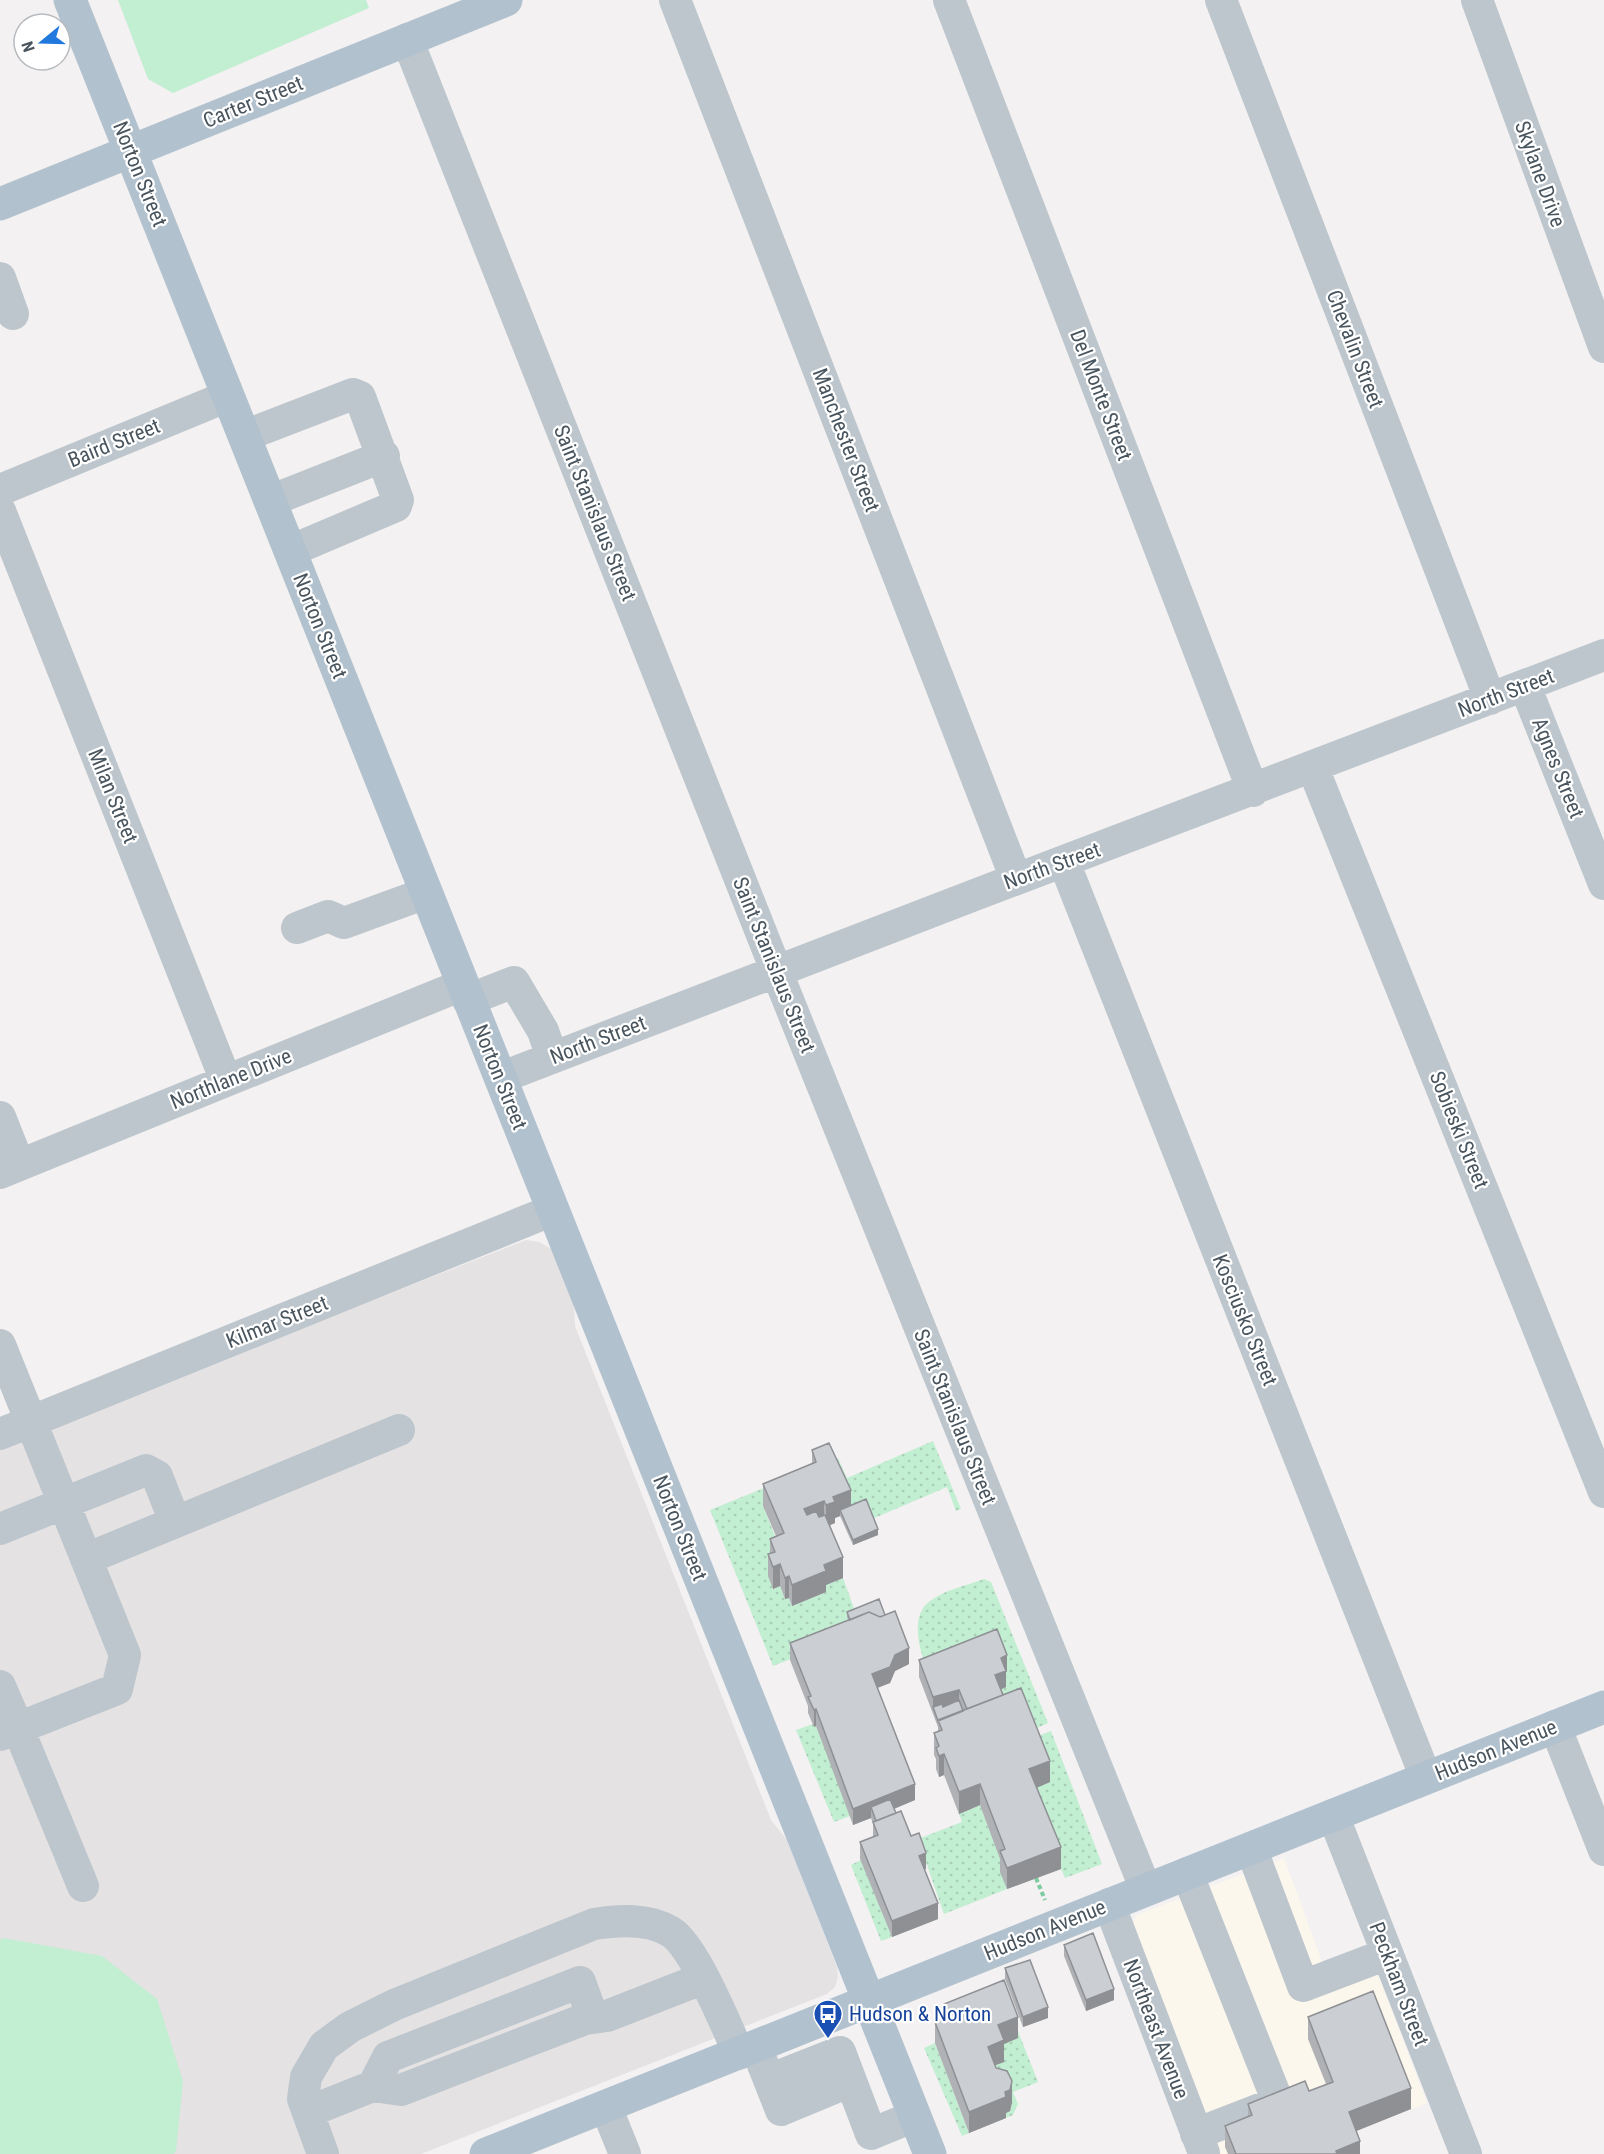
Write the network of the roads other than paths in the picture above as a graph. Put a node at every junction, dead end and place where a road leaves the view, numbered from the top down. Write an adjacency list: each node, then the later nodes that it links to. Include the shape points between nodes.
1 (70, 0): 8 (main road, Norton Street)
2 (506, 0): 7 (main road, Carter Street)
3 (675, 0): 26 (street, Manchester Street)
4 (949, 0): 24 (street, Del Monte Street)
5 (1221, 0): 22 (street, Chevalin Street)
6 (1476, 0): 12 (street, Skylane Drive)
7 (408, 39): 8 (main road, Carter Street); 30 (street, Saint Stanislaus Street)
8 (131, 153): 9 (main road, Carter Street); 13 (main road, Norton Street)
9 (0, 204)
10 (0, 278): 11 (street)
11 (13, 314)
12 (1604, 347)
13 (228, 396): 14 (main road, Norton Street); 16 (street, Baird Street)
14 (244, 436): 15 (street, via 353,394 360,397); 17 (main road, Norton Street)
15 (384, 456): 17 (street); 19 (street, via 398,500 396,506)
16 (0, 490)
17 (270, 501): 19 (main road, Norton Street)
18 (0, 511): 34 (street, Milan Street)
19 (290, 551): 28 (main road, Norton Street)
20 (1604, 655): 21 (street, North Street)
21 (1525, 686): 22 (street, North Street); 27 (street, Agnes Street)
22 (1490, 699): 23 (street, North Street)
23 (1313, 768): 24 (street, North Street); 42 (street, Sobieski Street)
24 (1253, 791): 25 (street, North Street)
25 (1064, 862): 26 (street, North Street); 51 (street, Kosciusko Street)
26 (1016, 879): 30 (street, North Street)
27 (1604, 884)
28 (426, 893): 29 (street, via 344,923 328,916); 31 (main road, Norton Street)
29 (297, 928)
30 (776, 970): 32 (street, North Street); 57 (street, Saint Stanislaus Street)
31 (465, 992): 32 (street, Northlane Drive, via 514,982 543,1031); 33 (main road, Norton Street); 34 (street, Northlane Drive)
32 (552, 1058): 33 (street, North Street)
33 (500, 1078): 37 (main road, Norton Street)
34 (226, 1081): 36 (street, Northlane Drive)
35 (0, 1117): 36 (street)
36 (9, 1169)
37 (553, 1210): 39 (street, Kilmar Street); 61 (main road, Norton Street)
38 (0, 1345): 39 (street)
39 (30, 1422): 41 (street, Kilmar Street); 43 (street)
40 (399, 1431): 44 (street)
41 (0, 1434)
42 (1604, 1492)
43 (63, 1503): 44 (street, via 146,1470 157,1476); 45 (street); 46 (street)
44 (175, 1522): 46 (street)
45 (0, 1529)
46 (86, 1559): 50 (street, via 125,1655 117,1689)
47 (0, 1686): 50 (street)
48 (1604, 1707): 49 (main road, Hudson Avenue)
49 (1555, 1726): 51 (main road, Hudson Avenue); 54 (street)
50 (9, 1732): 56 (street)
51 (1426, 1778): 52 (main road, Hudson Avenue)
52 (1333, 1815): 53 (main road, Hudson Avenue); 59 (street, Peckham Street)
53 (1251, 1848): 55 (main road, Hudson Avenue); 59 (street, via 1303,1986)
54 (1604, 1850)
55 (1187, 1873): 57 (main road, Hudson Avenue); 66 (street, via 1278,2102)
56 (83, 1886)
57 (1146, 1890): 58 (main road, Hudson Avenue)
58 (1109, 1904): 61 (main road, Hudson Avenue); 66 (street, Northeast Avenue)
59 (1388, 1954): 71 (street, Peckham Street)
60 (704, 1978): 62 (street); 64 (street, via 401,2090 373,2086); 64 (street, via 673,1933 622,1920 594,1924 394,2005 350,2027 324,2046 306,2077 303,2099)
61 (869, 2002): 62 (main road, Hudson Avenue); 65 (main road, Norton Street)
62 (748, 2050): 63 (main road, Hudson Avenue); 65 (street, via 769,2080 781,2110 851,2082 871,2134)
63 (606, 2107): 68 (main road, Hudson Avenue); 69 (street)
64 (308, 2112): 67 (street)
65 (915, 2116): 70 (main road, Norton Street)
66 (1200, 2144)
67 (323, 2154)
68 (486, 2154)
69 (625, 2154)
70 (930, 2154)
71 (1466, 2154)

